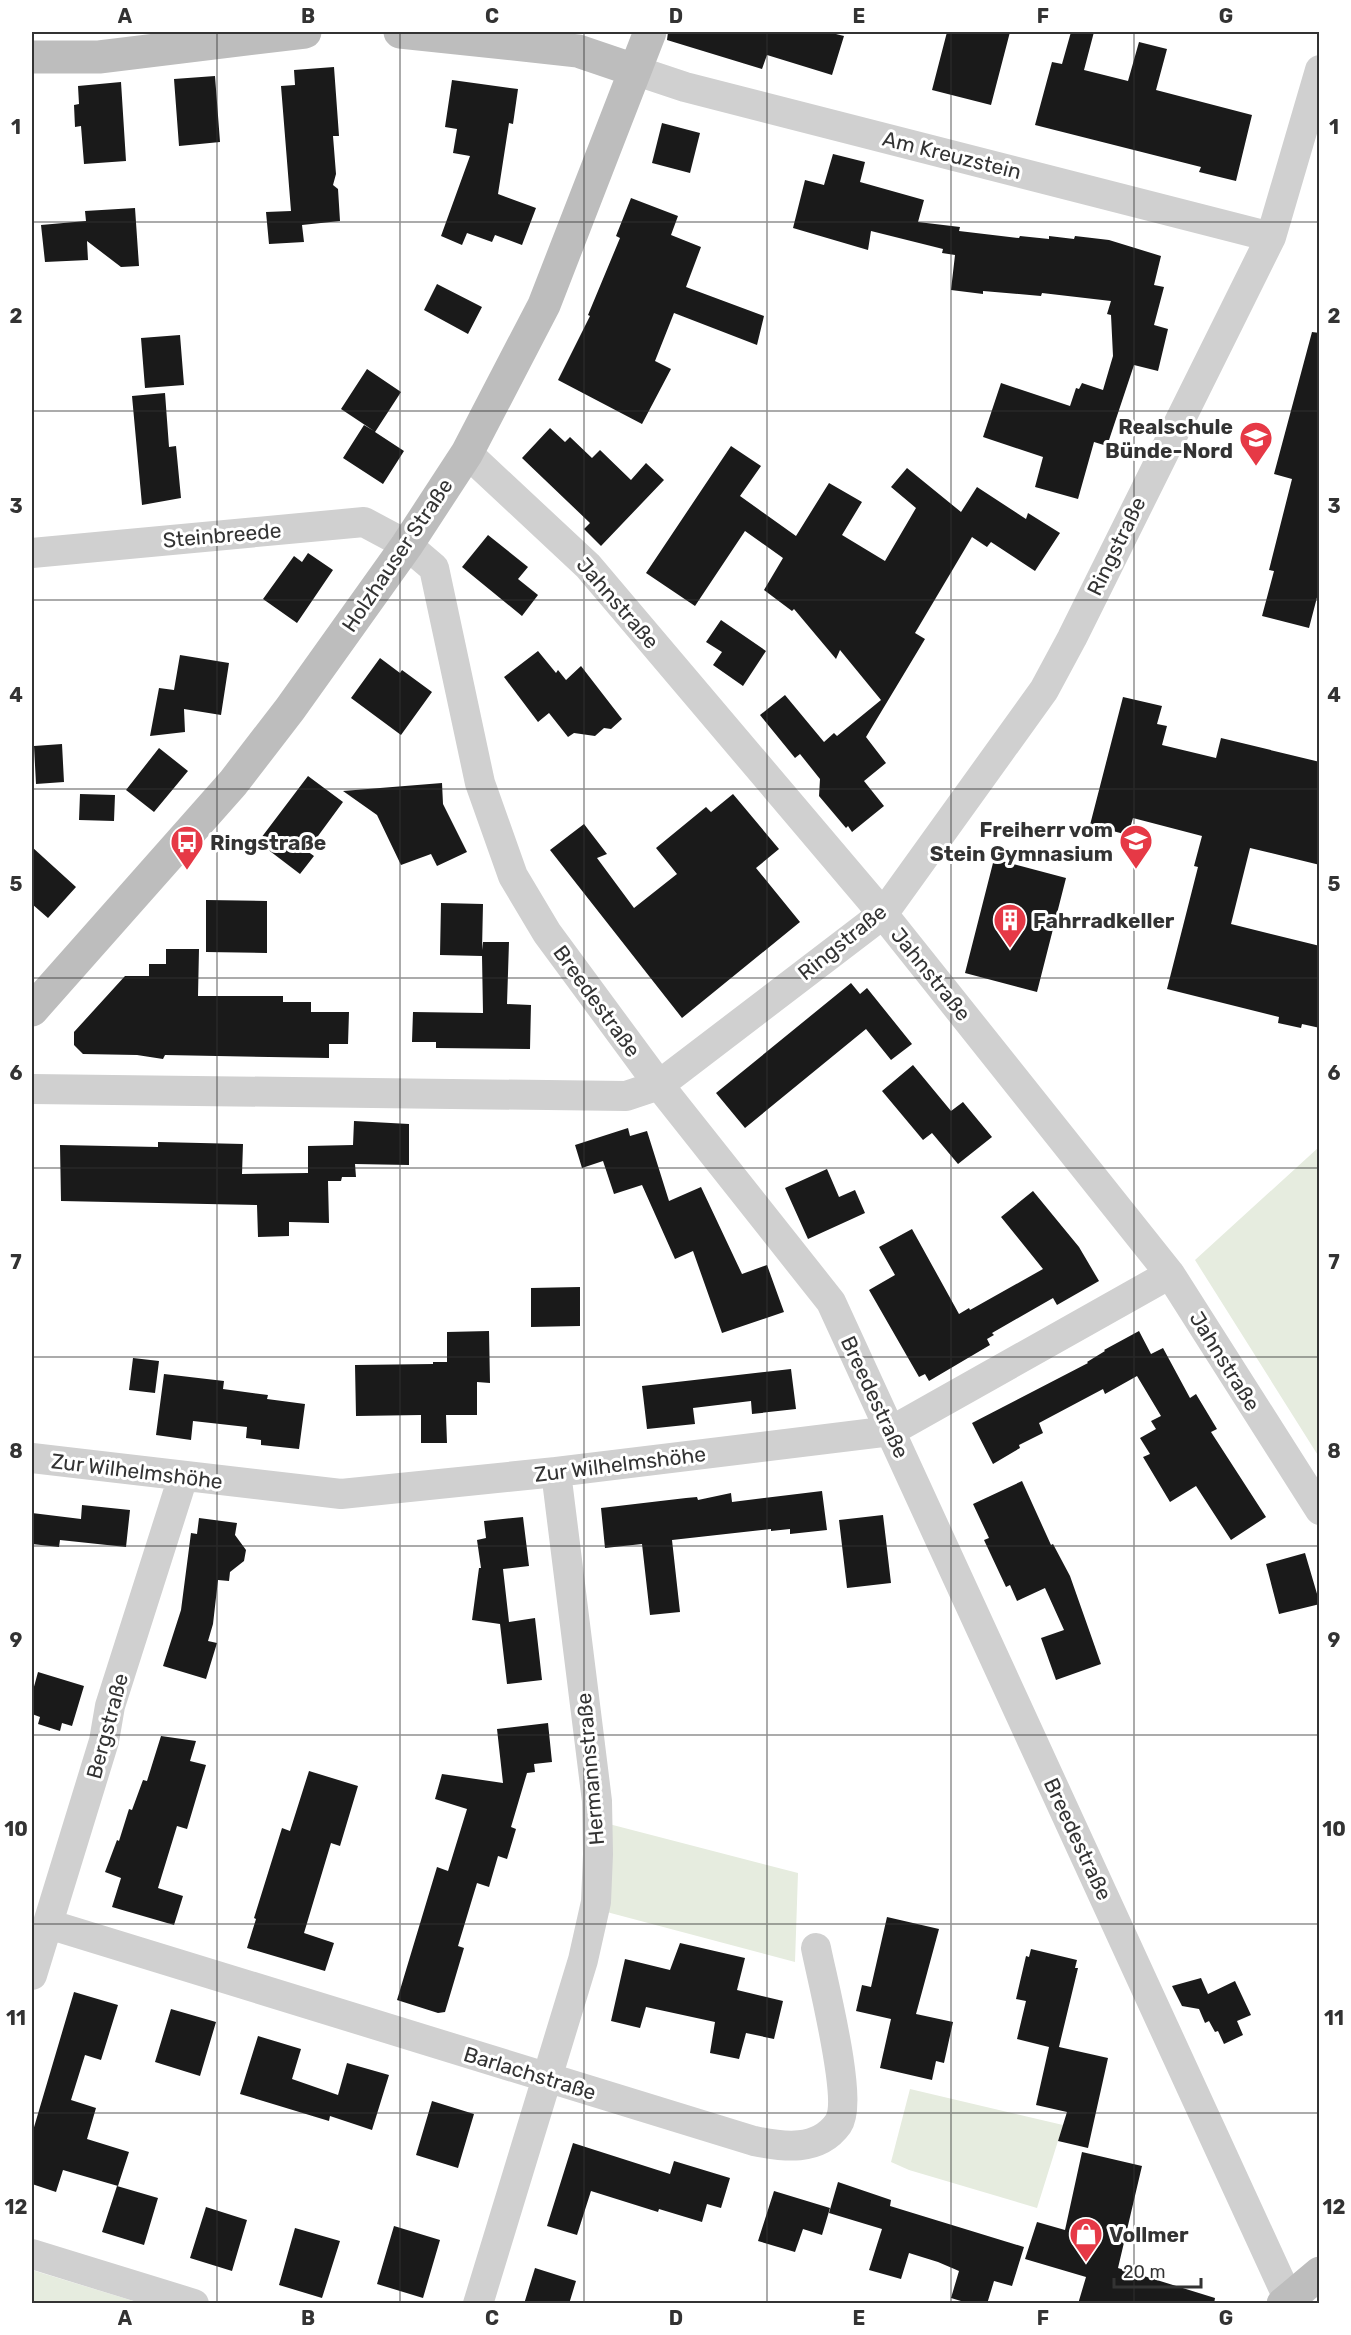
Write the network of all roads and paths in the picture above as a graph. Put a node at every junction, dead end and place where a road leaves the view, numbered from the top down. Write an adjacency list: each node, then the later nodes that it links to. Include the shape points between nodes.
1 (305, 32): 4 (street, via 99,57)
2 (400, 32): 5 (street, via 579,51)
3 (650, 32): 5 (street, Holzhauser Straße)
4 (32, 57)
5 (634, 70): 7 (street, Am Kreuzstein, via 685,87); 8 (street, Holzhauser Straße, via 544,305)
6 (1320, 70): 7 (street, Ringstraße)
7 (1271, 237): 11 (street, Ringstraße, via 1044,690)
8 (467, 453): 9 (street, Holzhauser Straße); 11 (street, Jahnstraße, via 588,566)
9 (407, 545): 10 (street, Steinbreede, via 364,522); 12 (street, Holzhauser Straße, via 233,783); 13 (street, Breedestraße, via 434,568 480,783 513,876 547,933)
10 (32, 552)
11 (883, 914): 13 (street, Ringstraße); 15 (street, Jahnstraße)
12 (32, 1010)
13 (658, 1085): 14 (street, Ringstraße, via 626,1095); 16 (street, Breedestraße, via 831,1302)
14 (32, 1089)
15 (1170, 1274): 16 (street, Zur Wilhelmshöhe); 20 (street, Jahnstraße)
16 (891, 1431): 18 (street, Zur Wilhelmshöhe); 27 (street, Breedestraße)
17 (32, 1458): 19 (street, Zur Wilhelmshöhe)
18 (556, 1472): 19 (street, Zur Wilhelmshöhe, via 341,1494); 24 (street, Hermannstraße, via 597,1801 598,1854 596,1902)
19 (183, 1477): 21 (street, Bergstraße, via 110,1706 104,1741)
20 (1320, 1510)
21 (40, 1935): 23 (street, Bergstraße); 24 (street, Barlachstraße)
22 (816, 1948): 24 (street, Barlachstraße, via 842,2078 842,2104 839,2123 811,2144 754,2141)
23 (32, 1975)
24 (548, 2079): 29 (street, Hermannstraße)
25 (32, 2254): 28 (street)
26 (1320, 2272): 27 (street)
27 (1285, 2301)
28 (194, 2304)
29 (478, 2304)

